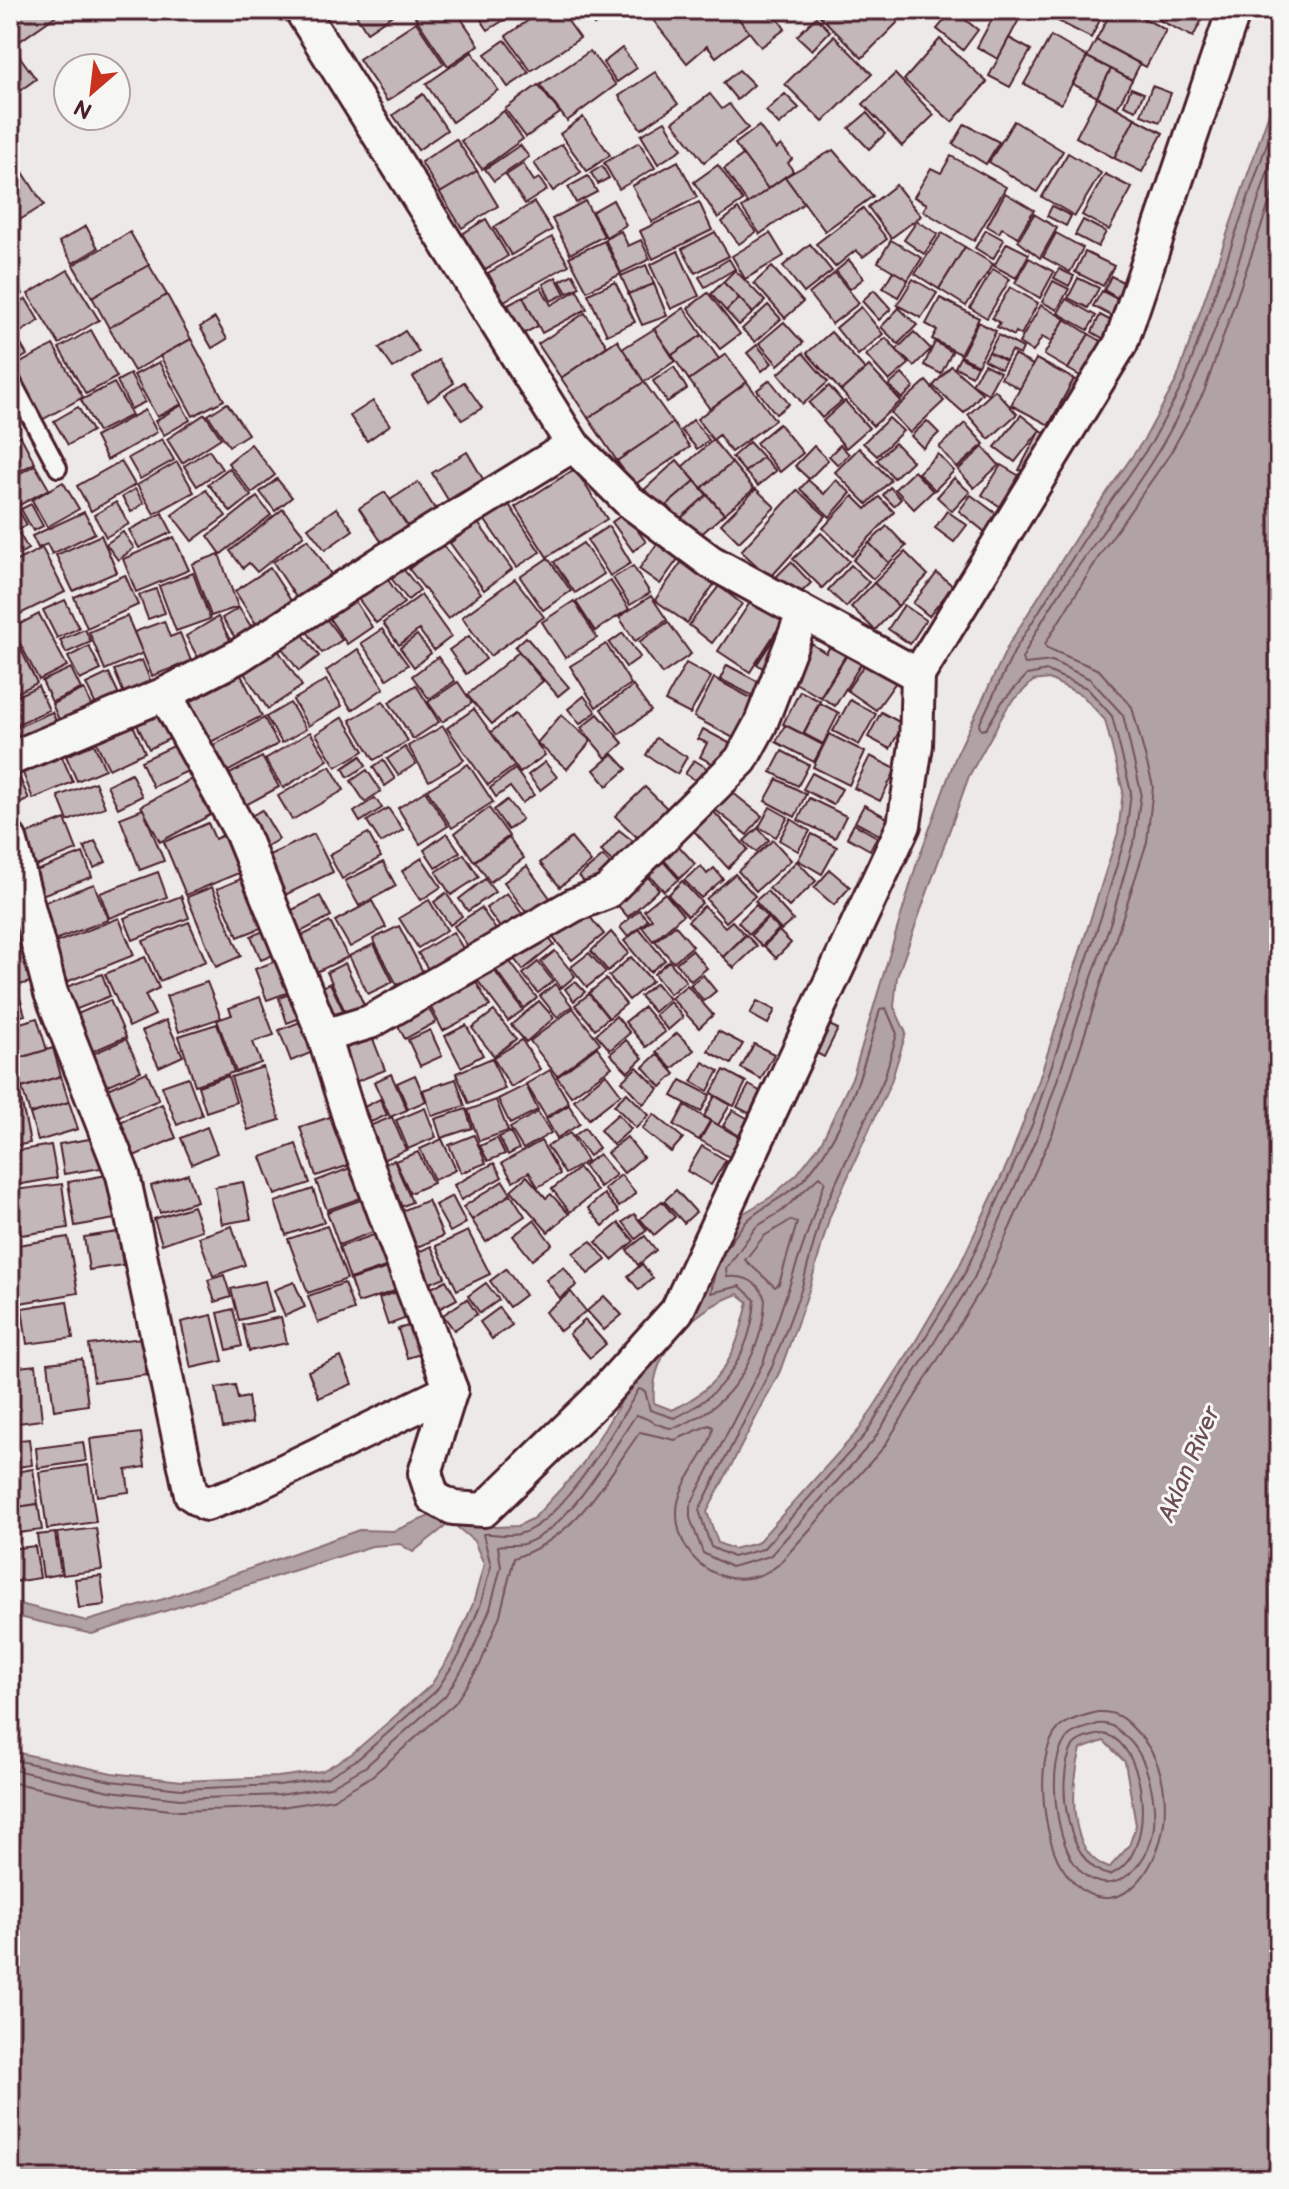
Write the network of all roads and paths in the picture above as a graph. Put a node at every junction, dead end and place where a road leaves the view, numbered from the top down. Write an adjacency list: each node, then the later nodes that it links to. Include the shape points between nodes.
1 (301, 10): 4 (street)
2 (1234, 10): 7 (street, via 1121,343)
3 (10, 378): 5 (lane)
4 (573, 445): 6 (street, via 672,535); 8 (street, via 237,657)
5 (58, 468)
6 (803, 614): 7 (street); 11 (street, via 741,760 607,892 574,905 370,1022)
7 (918, 675): 12 (street, via 916,745 904,825 677,1311 599,1398 484,1510 453,1508 433,1497 425,1473)
8 (165, 694): 9 (street); 11 (street, via 241,832)
9 (10, 759)
10 (10, 839): 12 (street, via 51,993 123,1175 191,1494 206,1504 240,1492)
11 (324, 1036): 12 (street)
12 (451, 1390)

